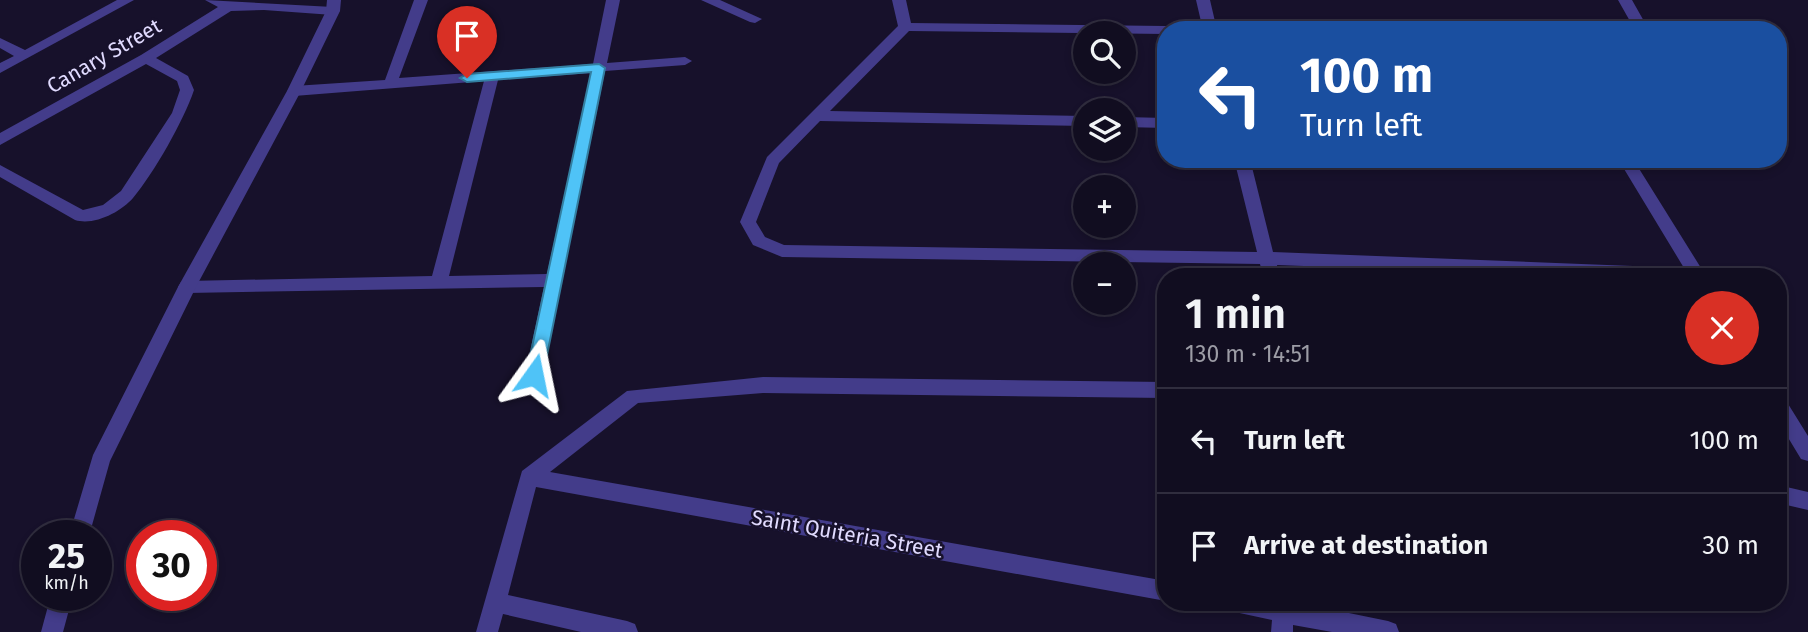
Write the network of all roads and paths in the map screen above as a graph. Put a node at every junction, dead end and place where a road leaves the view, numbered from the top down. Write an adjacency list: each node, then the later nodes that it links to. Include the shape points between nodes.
1 (127, 0): 17 (street)
2 (212, 0): 10 (street)
3 (421, 0): 23 (street)
4 (613, 0): 20 (street)
5 (708, 0): 11 (street)
6 (899, 0): 14 (street)
7 (1203, 0): 12 (street)
8 (1625, 0): 13 (street)
9 (334, 6): 10 (street); 24 (street)
10 (228, 7): 18 (street, Canary Street)
11 (755, 19)
12 (1208, 21)
13 (1637, 21)
14 (905, 27): 15 (street); 25 (street)
15 (1157, 30)
16 (0, 42): 17 (street)
17 (25, 55): 21 (street)
18 (146, 58): 29 (street, Canary Street); 32 (street, via 183,79 187,90 179,113 127,195 108,210 80,216)
19 (685, 61): 20 (street)
20 (599, 68): 22 (street); 37 (street)
21 (0, 69)
22 (492, 76): 23 (street); 38 (street)
23 (390, 84): 24 (street)
24 (294, 91): 39 (street)
25 (817, 116): 26 (street); 33 (street, via 772,161 748,222 759,242 782,251)
26 (1073, 121)
27 (1136, 122): 28 (street)
28 (1157, 123)
29 (0, 140)
30 (1244, 168): 33 (street)
31 (1631, 168): 36 (street)
32 (0, 170)
33 (1266, 258): 34 (street); 35 (street)
34 (1269, 268)
35 (1505, 268)
36 (1692, 268)
37 (554, 280): 38 (street); 40 (street)
38 (439, 282): 39 (street)
39 (187, 288): 47 (street, via 100,461)
40 (534, 375)
41 (1157, 390): 44 (street, via 763,385 634,396)
42 (1787, 419): 43 (street)
43 (1808, 453)
44 (529, 477): 48 (street, Saint Quiteria Street); 49 (street)
45 (1787, 496): 46 (street)
46 (1808, 500)
47 (83, 520)
48 (1157, 589)
49 (495, 602): 53 (street); 54 (street)
50 (58, 611): 52 (street)
51 (1283, 615): 55 (street)
52 (52, 632)
53 (487, 632)
54 (627, 632)
55 (1388, 632)

